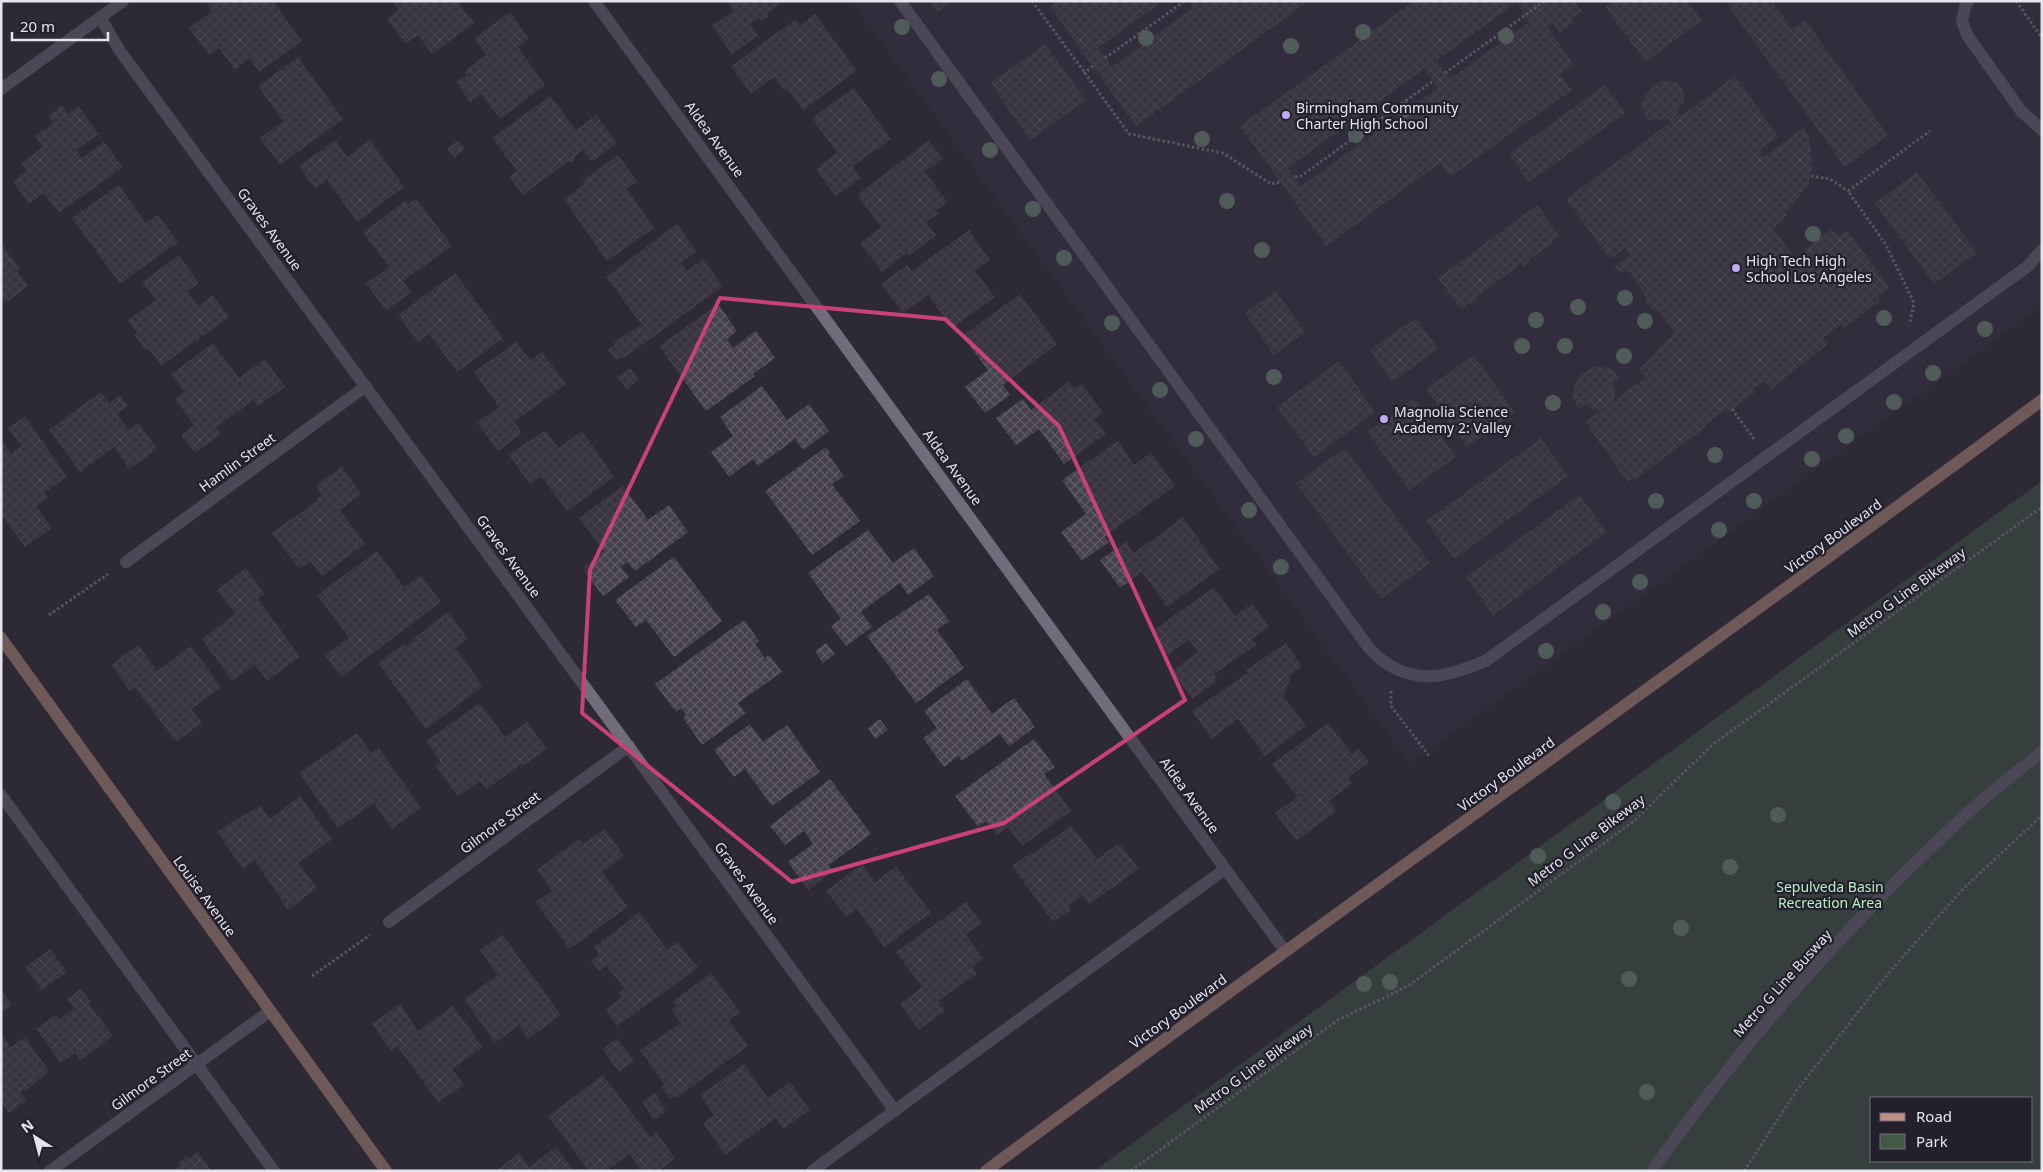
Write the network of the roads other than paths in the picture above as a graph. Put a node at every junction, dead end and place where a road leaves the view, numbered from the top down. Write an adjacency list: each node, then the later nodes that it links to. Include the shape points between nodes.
1 (123, 1): 5 (street)
2 (594, 1): 16 (street, Aldea Avenue)
3 (900, 1): 8 (street, via 1369,648 1392,668 1411,675 1441,676 1488,660 2013,278)
4 (1968, 1): 7 (street, via 1962,20 1967,36 2022,111)
5 (100, 17): 6 (street); 9 (street, Graves Avenue, via 120,51)
6 (1, 89)
7 (2042, 130)
8 (2042, 250)
9 (366, 386): 11 (street, Hamlin Street); 13 (street, Graves Avenue)
10 (2042, 400): 18 (main road, Victory Boulevard)
11 (126, 562)
12 (1, 638): 19 (main road, Louise Avenue)
13 (629, 746): 17 (street, Gilmore Street); 21 (street, Graves Avenue)
14 (2042, 752): 27 (street, Metro G Line Busway, via 1973,808 1895,882 1824,958 1746,1046)
15 (1, 794): 20 (street)
16 (1225, 869): 18 (street, Aldea Avenue); 21 (street)
17 (389, 922)
18 (1285, 951): 26 (main road, Victory Boulevard)
19 (270, 1011): 20 (street, Gilmore Street); 24 (main road, Louise Avenue)
20 (198, 1064): 22 (street, Gilmore Street); 23 (street)
21 (895, 1111): 25 (street)
22 (50, 1171)
23 (274, 1171)
24 (386, 1171)
25 (812, 1171)
26 (986, 1171)
27 (1652, 1171)

